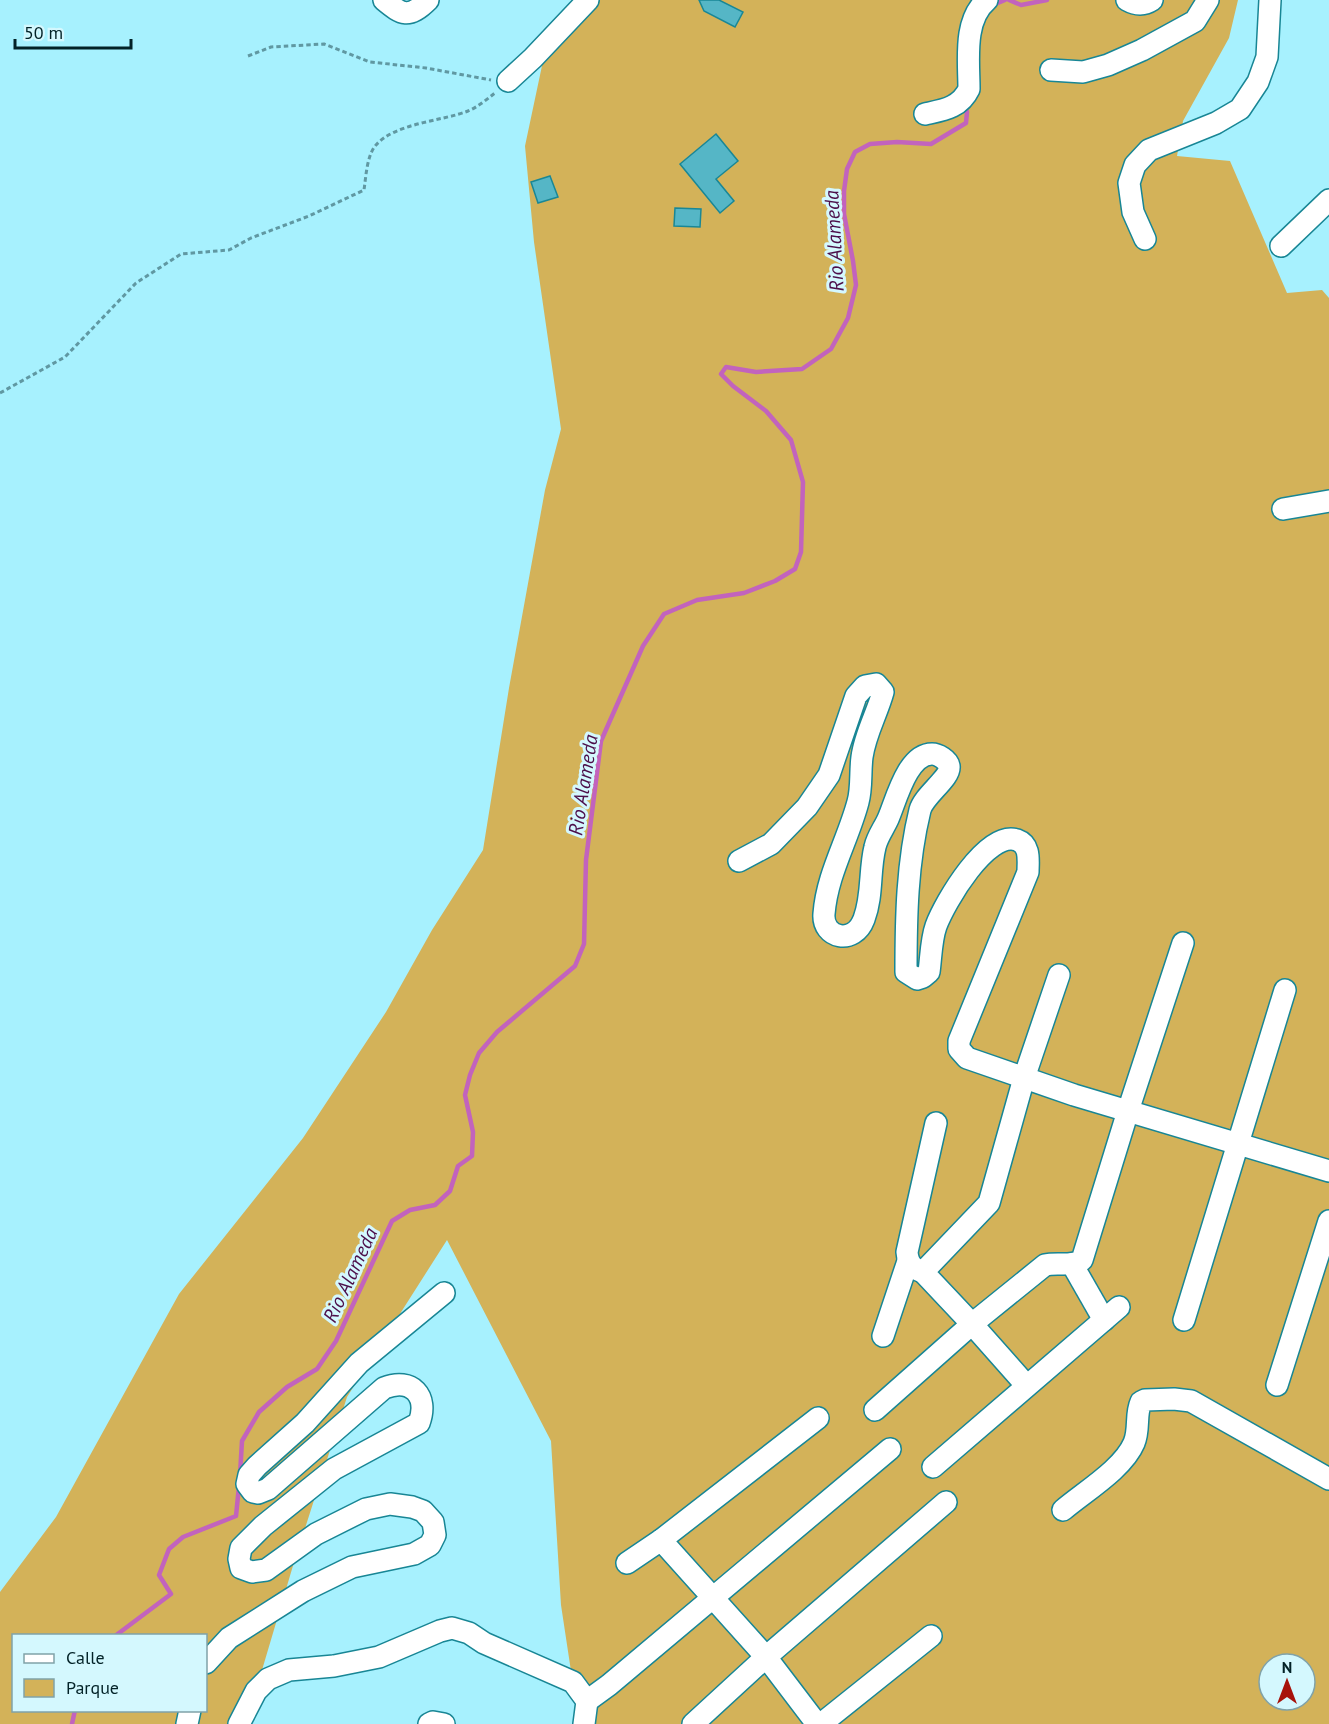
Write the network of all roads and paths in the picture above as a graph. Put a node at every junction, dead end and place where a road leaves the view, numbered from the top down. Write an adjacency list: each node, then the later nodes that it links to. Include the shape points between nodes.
1 (384, 0): 2 (street, via 396,11 405,13 418,11)
2 (428, 0)
3 (588, 0): 11 (street)
4 (987, 0): 12 (street, via 971,27 969,89 965,98 950,108)
5 (1127, 0): 6 (street, via 1136,5)
6 (1152, 0)
7 (1208, 0): 10 (street, via 1195,21 1142,50 1083,72)
8 (1269, 0): 14 (street, via 1267,57 1258,81 1240,108 1216,123 1149,150 1135,165 1129,183 1133,212)
9 (248, 56): 11 (path, via 271,47 324,44 370,62)
10 (1051, 70)
11 (508, 81): 16 (path, via 469,111 396,132 376,145 364,190 229,250 181,254 168,261 136,283 65,357)
12 (925, 114)
13 (1329, 200): 15 (street)
14 (1145, 239)
15 (1281, 246)
16 (0, 393)
17 (1329, 501): 18 (street)
18 (1283, 509)
19 (740, 861): 23 (street, via 771,844 807,807 829,775 856,696 865,686 876,684 883,692 863,755 859,801 826,892 823,919 837,935 850,936 861,928 869,907 875,846 905,775 928,754 948,762 948,775 922,804 913,841 906,972 917,979 929,972 936,927 956,888 982,854 1010,838 1022,842 1029,852 1028,872 974,1001 959,1049 967,1058)
20 (1183, 944): 24 (street)
21 (1059, 975): 23 (street)
22 (1285, 990): 26 (street)
23 (1024, 1078): 24 (street); 30 (street, via 989,1203)
24 (1128, 1110): 26 (street); 29 (street, via 1082,1260)
25 (936, 1123): 30 (street, via 907,1252)
26 (1238, 1143): 27 (street); 32 (street)
27 (1329, 1171)
28 (1329, 1221): 35 (street)
29 (1072, 1264): 33 (street, via 1045,1265); 36 (street, via 1111,1313)
30 (915, 1267): 33 (street); 34 (street)
31 (444, 1293): 49 (street, via 359,1363 305,1423 257,1466 247,1484 253,1492 268,1489 384,1388 396,1383 409,1386 423,1401 419,1423 334,1469 263,1526 241,1548 239,1559 241,1568 252,1572 266,1570 316,1534 366,1509 390,1504 423,1511 433,1522 435,1535 430,1545 414,1554 352,1567 303,1591 229,1638)
32 (1184, 1320)
33 (972, 1324): 36 (street); 37 (street)
34 (883, 1336)
35 (1277, 1385)
36 (1026, 1386): 40 (street)
37 (875, 1410)
38 (818, 1418): 44 (street)
39 (890, 1449): 46 (street)
40 (933, 1467)
41 (1329, 1479): 43 (street, via 1191,1401 1145,1400 1138,1409 1134,1444 1121,1462)
42 (946, 1502): 48 (street)
43 (1063, 1510)
44 (661, 1540): 45 (street); 46 (street)
45 (627, 1563)
46 (713, 1596): 48 (street); 50 (street)
47 (931, 1636): 56 (street)
48 (766, 1657): 55 (street); 56 (street)
49 (207, 1663)
50 (587, 1701): 51 (street, via 573,1682 452,1628 379,1657 289,1670 268,1679 256,1690); 54 (street)
51 (239, 1724)
52 (429, 1724): 53 (street)
53 (444, 1724)
54 (584, 1724)
55 (693, 1724)
56 (819, 1724)

